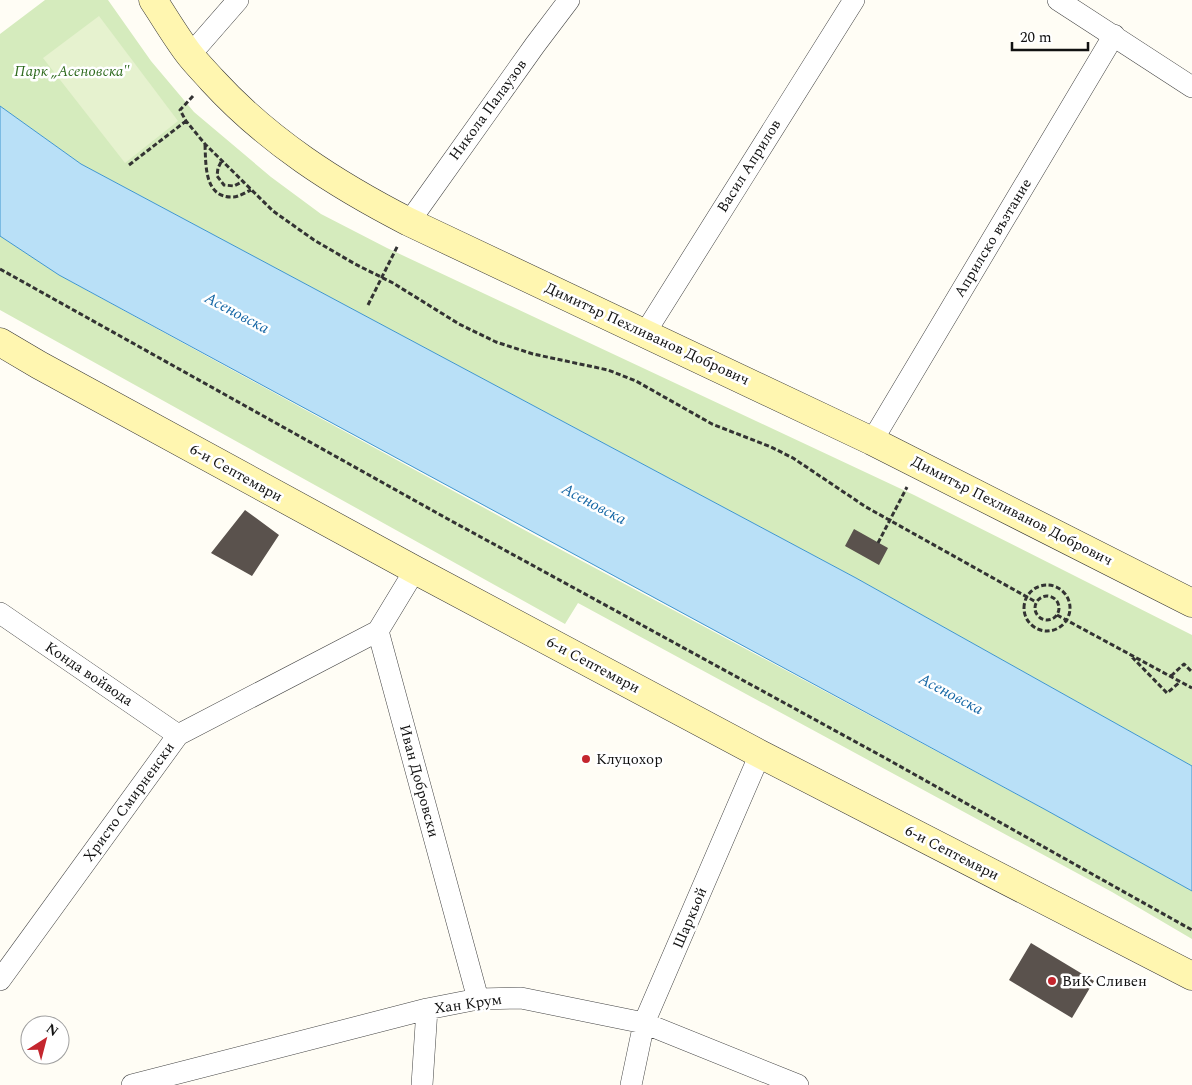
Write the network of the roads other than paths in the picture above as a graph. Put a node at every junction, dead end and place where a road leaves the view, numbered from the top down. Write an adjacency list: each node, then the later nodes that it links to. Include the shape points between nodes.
1 (154, 0): 7 (main road, Димитър Пехливанов Добрович)
2 (238, 0): 7 (street)
3 (569, 0): 9 (street, Никола Палаузов)
4 (854, 0): 10 (street, Васил Априлов)
5 (1058, 0): 6 (street)
6 (1114, 35): 8 (street); 12 (street, Априлско възтание)
7 (190, 55): 9 (main road, Димитър Пехливанов Добрович, via 229,98 274,138 317,170)
8 (1192, 87)
9 (409, 222): 10 (main road, Димитър Пехливанов Добрович)
10 (645, 333): 12 (main road, Димитър Пехливанов Добрович)
11 (0, 342): 13 (main road, 6-и Септември)
12 (872, 441): 14 (main road, Димитър Пехливанов Добрович)
13 (415, 570): 16 (street); 18 (main road, 6-и Септември)
14 (1192, 603)
15 (0, 613): 17 (street, Конда войвода)
16 (378, 631): 17 (street, Христо Смирненски); 21 (street, Иван Добровски)
17 (178, 735): 20 (street, Христо Смирненски)
18 (760, 754): 19 (main road, 6-и Септември); 23 (street, Шаркьой)
19 (1192, 976)
20 (0, 980)
21 (478, 999): 22 (street, Хан Крум); 23 (street, Хан Крум, via 521,998)
22 (428, 1009): 24 (street, Хан Крум); 25 (street)
23 (644, 1023): 26 (street, Шаркьой); 27 (street, Хан Крум)
24 (132, 1085)
25 (422, 1085)
26 (631, 1085)
27 (798, 1085)

